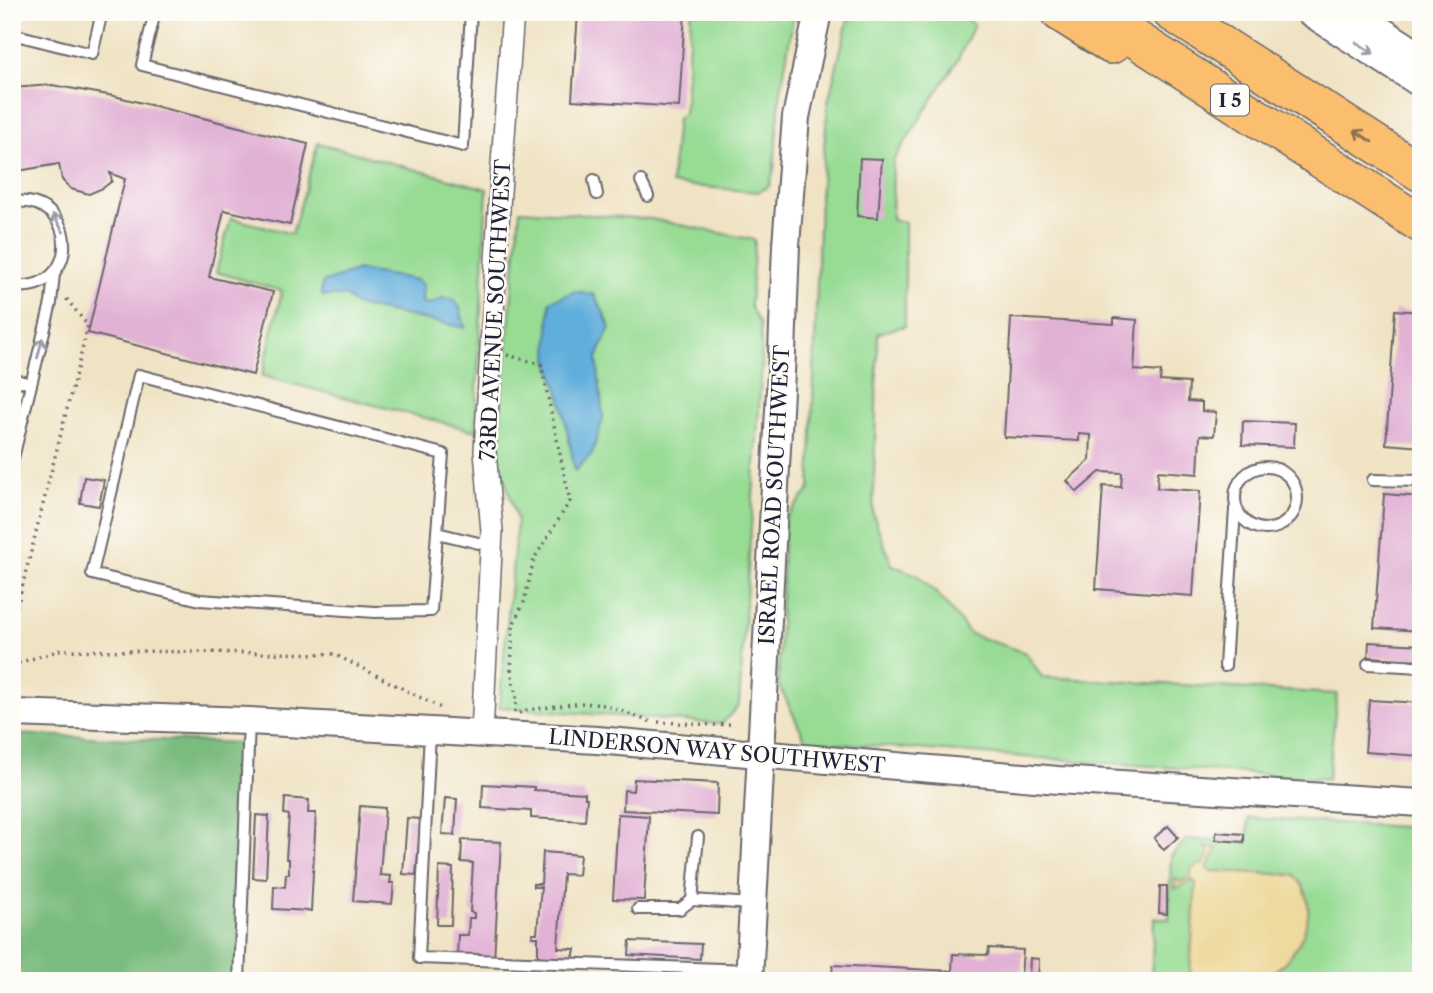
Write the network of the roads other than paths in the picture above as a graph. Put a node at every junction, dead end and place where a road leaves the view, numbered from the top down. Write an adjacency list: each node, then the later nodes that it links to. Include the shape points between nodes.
1 (102, 12): 11 (lane, via 92,54)
2 (155, 12): 3 (lane, via 142,65 463,146)
3 (471, 12)
4 (513, 12): 31 (street, 73RD AVENUE SOUTHWEST, via 485,451)
5 (818, 12): 39 (street, ISRAEL ROAD SOUTHWEST, via 796,117 786,245)
6 (1059, 12): 17 (highway, via 1220,111)
7 (1094, 12): 17 (highway, I 5)
8 (1171, 12): 14 (highway, I 5, one-way to 8)
9 (1310, 12): 13 (street, one-way to 13)
10 (1353, 12): 12 (street)
11 (12, 34)
12 (1421, 56)
13 (1421, 84)
14 (1421, 173)
15 (594, 180): 18 (lane)
16 (641, 181): 19 (lane)
17 (1365, 188): 21 (highway, I 5)
18 (597, 194)
19 (648, 196)
20 (12, 202): 22 (lane, one-way to 20, via 65,250 57,218 37,203)
21 (1421, 224)
22 (54, 274): 23 (lane, via 26,287); 25 (lane, one-way to 22)
23 (12, 286)
24 (12, 379): 25 (lane)
25 (31, 384): 26 (lane)
26 (12, 462)
27 (1373, 480): 28 (lane)
28 (1421, 481)
29 (1235, 506): 29 (lane, via 1239,481 1257,468 1271,467 1284,473 1297,495 1287,522 1273,529 1249,524); 33 (lane)
30 (437, 533): 30 (lane, via 431,611 375,612 200,600 92,574 139,375 443,454); 31 (lane)
31 (491, 546): 38 (street, 73RD AVENUE SOUTHWEST)
32 (1368, 664): 34 (lane)
33 (1225, 666)
34 (1421, 667)
35 (12, 713): 36 (street, LINDERSON WAY SOUTHWEST)
36 (249, 721): 37 (street, LINDERSON WAY SOUTHWEST); 46 (lane)
37 (430, 731): 38 (street, LINDERSON WAY SOUTHWEST); 45 (lane, via 419,958)
38 (482, 734): 39 (street, LINDERSON WAY SOUTHWEST)
39 (760, 755): 40 (street, LINDERSON WAY SOUTHWEST); 43 (street, ISRAEL ROAD SOUTHWEST)
40 (1421, 803)
41 (698, 837): 42 (lane)
42 (692, 900): 43 (lane); 44 (lane, via 680,909)
43 (753, 904): 45 (street, ISRAEL ROAD SOUTHWEST)
44 (638, 909)
45 (749, 975)
46 (239, 981)

